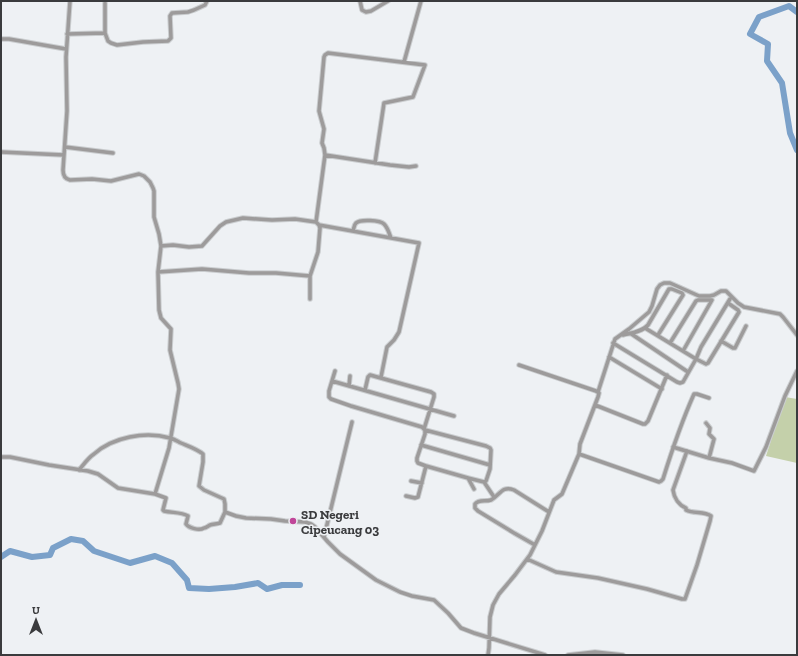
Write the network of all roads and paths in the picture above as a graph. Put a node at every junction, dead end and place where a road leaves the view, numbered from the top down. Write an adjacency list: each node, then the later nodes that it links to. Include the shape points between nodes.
1 (70, 1): 8 (street)
2 (207, 1): 7 (street, via 205,5 194,10 171,14 169,40 118,45 111,44)
3 (360, 1): 4 (street, via 362,10 366,12)
4 (388, 1)
5 (421, 1): 11 (street)
6 (105, 4): 7 (street)
7 (105, 33): 8 (street)
8 (67, 34): 10 (street)
9 (1, 39): 10 (street)
10 (66, 49): 12 (street)
11 (404, 62): 16 (street, via 325,54 319,111 324,129 322,143); 17 (street, via 425,65 413,97 384,103)
12 (65, 146): 14 (street); 15 (street)
13 (1, 152): 15 (street)
14 (113, 153)
15 (64, 155): 23 (street, via 62,170 67,180 107,181 137,174 146,178 154,191 154,217)
16 (325, 155): 17 (street); 19 (street)
17 (375, 163): 18 (street)
18 (416, 166)
19 (316, 222): 20 (street); 23 (street, via 243,218 223,224 202,246)
20 (319, 225): 21 (street); 25 (street, via 318,252)
21 (353, 231): 22 (street); 22 (street, via 355,224 360,221 375,221 383,223)
22 (391, 238): 45 (street, via 420,243 400,332 387,347)
23 (161, 246): 24 (street)
24 (158, 272): 25 (street, via 202,269); 58 (street, via 159,310 161,318 171,329 170,350 179,386)
25 (310, 276): 26 (street)
26 (310, 299)
27 (746, 326): 33 (street, via 735,348)
28 (646, 328): 29 (street); 30 (street); 30 (street, via 669,289 682,293)
29 (630, 333): 32 (street); 42 (street)
30 (658, 335): 35 (street)
31 (797, 335): 32 (street, via 780,314 744,307 726,291 700,296 667,282 659,286 649,312)
32 (619, 336): 34 (street)
33 (721, 341): 38 (street, via 708,364); 38 (street, via 739,312 729,301)
34 (613, 343): 37 (street); 43 (street)
35 (670, 343): 36 (street); 36 (street, via 696,301 712,300)
36 (683, 351): 38 (street)
37 (609, 357): 48 (street); 50 (street)
38 (696, 359): 42 (street)
39 (519, 365): 50 (street)
40 (335, 371): 46 (street)
41 (797, 371): 64 (street, via 755,470)
42 (688, 372): 43 (street, via 680,383)
43 (667, 375): 48 (street)
44 (350, 376): 47 (street)
45 (381, 378): 49 (street, via 368,376); 53 (street, via 431,392 434,396)
46 (332, 381): 47 (street); 57 (street, via 329,395 331,399 420,426)
47 (349, 386): 49 (street)
48 (662, 388): 52 (street, via 645,424)
49 (365, 390): 53 (street)
50 (598, 392): 52 (street)
51 (709, 398): 60 (street, via 694,394)
52 (595, 404): 62 (street, via 580,444)
53 (430, 410): 54 (street); 57 (street)
54 (454, 416)
55 (352, 422): 78 (street)
56 (706, 423): 64 (street, via 710,428 709,435 714,439)
57 (424, 430): 59 (street); 65 (street, via 489,447)
58 (171, 438): 67 (street, via 144,435 125,438 100,449); 73 (street); 76 (street, via 203,454 199,486 224,499)
59 (422, 445): 65 (street); 66 (street, via 417,461)
60 (673, 447): 61 (street); 62 (street, via 659,482)
61 (687, 451): 64 (street); 80 (street, via 673,490 676,500 689,512 711,516 685,599 598,578 556,572)
62 (579, 454): 77 (street, via 562,494 554,500)
63 (1, 458): 67 (street, via 10,457)
64 (710, 458)
65 (490, 465): 71 (street)
66 (426, 466): 68 (street); 70 (street)
67 (79, 470): 73 (street, via 98,474 118,488)
68 (468, 478): 71 (street); 72 (street)
69 (411, 481): 70 (street)
70 (422, 483): 74 (street, via 417,498)
71 (485, 483): 75 (street)
72 (474, 488)
73 (155, 494): 76 (street, via 166,498 164,511 188,516 186,524 190,528 202,529 220,523)
74 (406, 496)
75 (494, 497): 77 (street, via 508,488); 79 (street, via 476,502 474,506)
76 (225, 512): 78 (street, via 246,518 308,523)
77 (550, 512): 79 (street)
78 (324, 537): 81 (street, via 340,554 376,580 400,592 434,600 461,628)
79 (535, 545): 80 (street)
80 (527, 559): 81 (street, via 495,600 490,617)
81 (490, 638): 82 (street); 83 (street)
82 (488, 655)
83 (545, 655)
84 (568, 655): 85 (street, via 596,652)
85 (623, 655)

